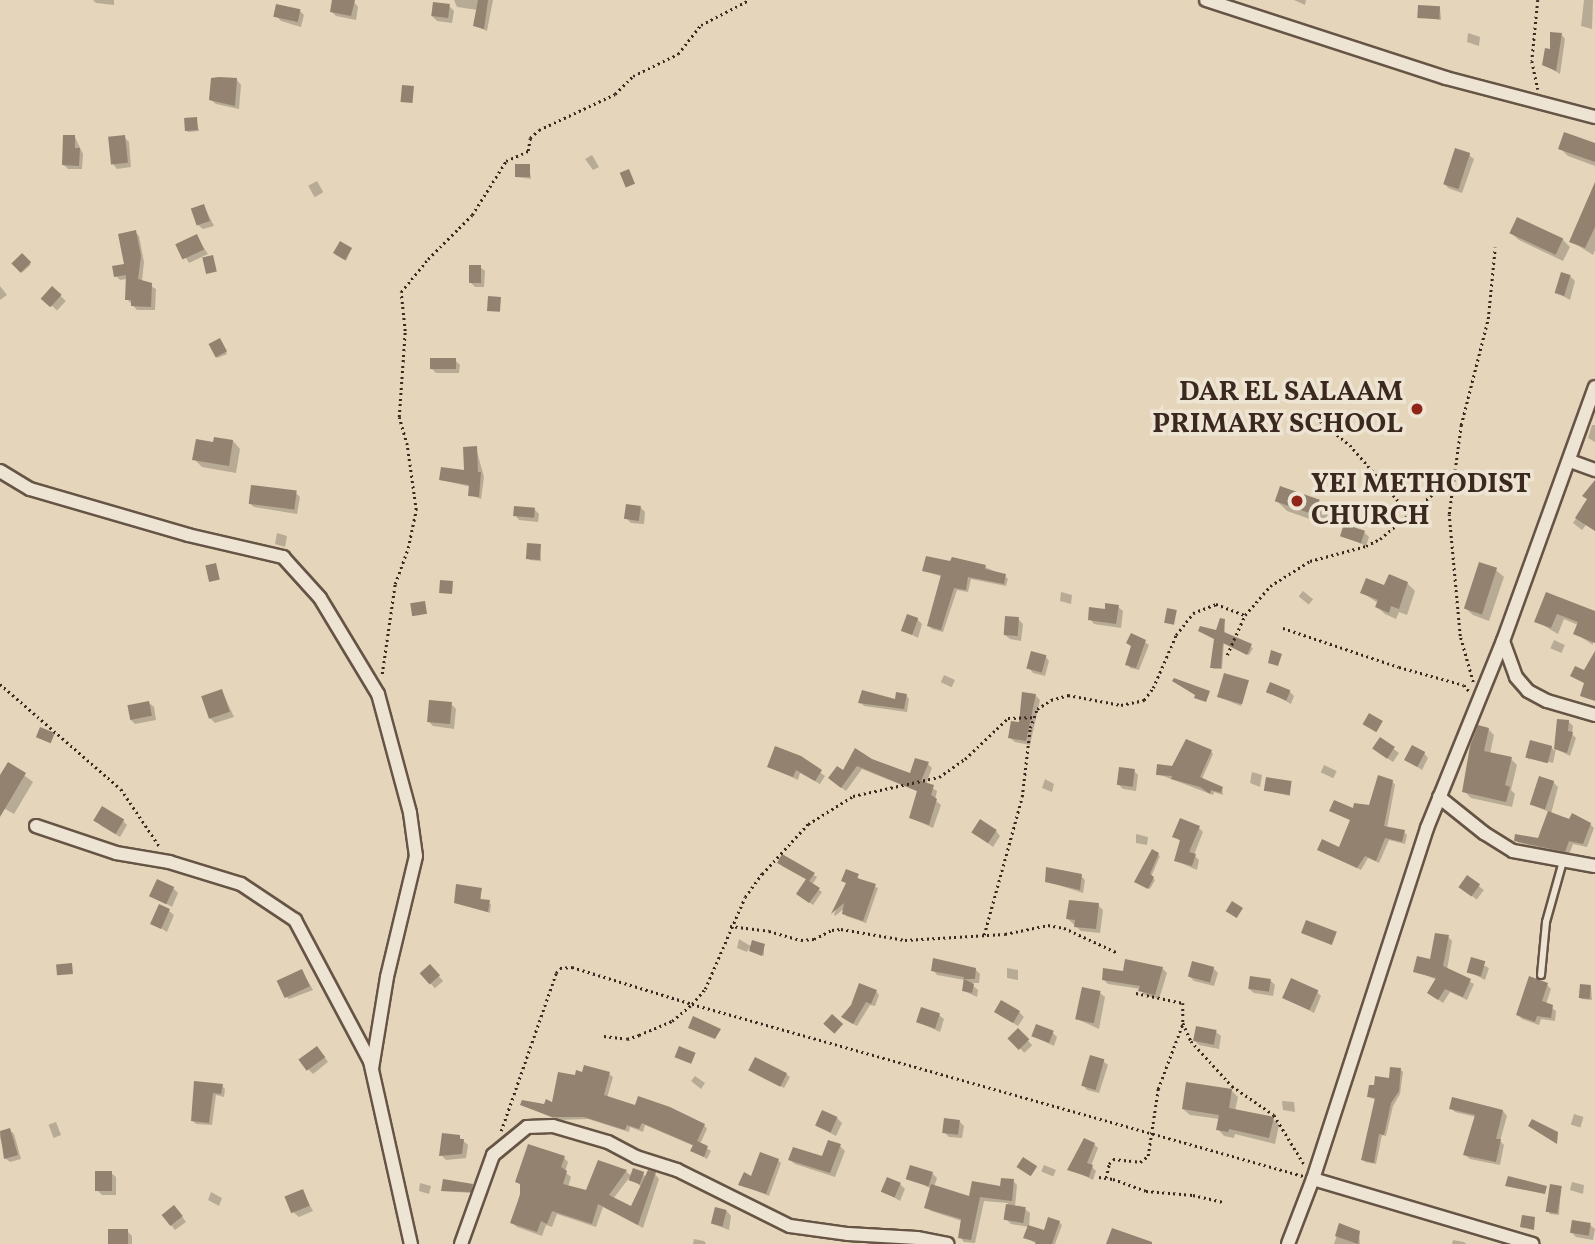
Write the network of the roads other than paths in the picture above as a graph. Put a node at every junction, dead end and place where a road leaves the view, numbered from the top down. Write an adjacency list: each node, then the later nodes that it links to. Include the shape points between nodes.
1 (1206, 0): 2 (street, via 1447,78)
2 (1595, 117)
3 (1595, 387): 4 (street)
4 (1570, 461): 5 (street); 7 (street)
5 (1595, 470)
6 (0, 471): 14 (street, via 30,489 283,557 320,598 378,694 410,813 416,856 387,977)
7 (1503, 640): 8 (street, via 1516,677 1528,691); 9 (street)
8 (1595, 715)
9 (1439, 797): 11 (street, via 1502,846); 15 (street)
10 (36, 826): 14 (street, via 116,853 169,862 241,884 295,920 354,1026)
11 (1563, 861): 12 (street); 13 (lane, via 1545,922)
12 (1595, 866)
13 (1541, 975)
14 (372, 1069): 16 (street)
15 (1312, 1179): 19 (street); 20 (street)
16 (411, 1244)
17 (461, 1244): 18 (street, via 493,1155 527,1128 553,1126 677,1170 790,1226)
18 (947, 1244)
19 (1288, 1244)
20 (1533, 1244)

